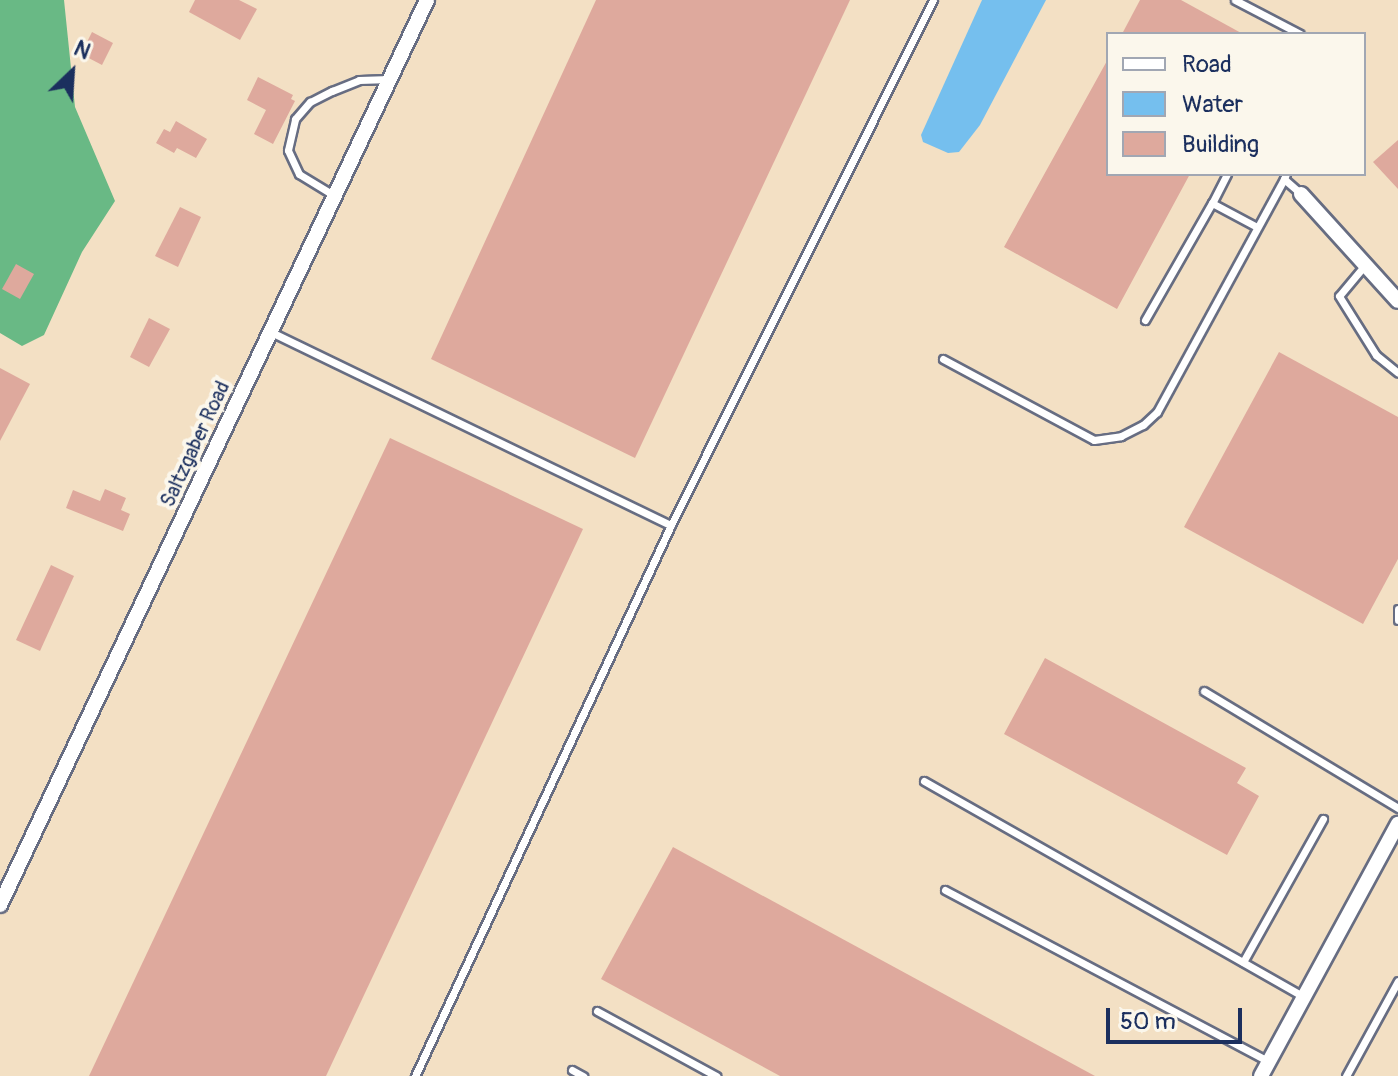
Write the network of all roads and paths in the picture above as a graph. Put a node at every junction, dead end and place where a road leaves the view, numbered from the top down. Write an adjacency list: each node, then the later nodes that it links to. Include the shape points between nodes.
1 (427, 0): 5 (street, Saltzgaber Road)
2 (933, 0): 18 (lane)
3 (1235, 0): 4 (lane)
4 (1296, 32)
5 (390, 79): 9 (street, Saltzgaber Road); 9 (lane, via 359,80 332,91 310,102 295,119 288,150 299,174)
6 (1226, 176): 10 (lane)
7 (1285, 176): 8 (lane); 11 (lane)
8 (1301, 194): 12 (street)
9 (335, 196): 15 (street, Saltzgaber Road)
10 (1212, 203): 11 (lane); 14 (lane)
11 (1257, 227): 16 (lane, via 1157,412 1121,436 1094,440)
12 (1365, 265): 13 (street); 17 (lane, via 1339,296 1376,355)
13 (1398, 301)
14 (1145, 320)
15 (271, 332): 18 (lane); 27 (street, Saltzgaber Road)
16 (943, 359)
17 (1398, 373)
18 (671, 525): 34 (lane)
19 (1398, 609): 20 (lane)
20 (1398, 620)
21 (1204, 691): 23 (lane)
22 (924, 781): 28 (lane)
23 (1398, 808)
24 (1323, 819): 28 (lane)
25 (1398, 824): 30 (street)
26 (945, 890): 32 (lane)
27 (0, 905)
28 (1243, 962): 30 (lane)
29 (1398, 981): 38 (lane)
30 (1304, 997): 32 (street)
31 (597, 1011): 36 (lane)
32 (1269, 1061): 37 (street)
33 (572, 1070): 35 (lane)
34 (415, 1076)
35 (583, 1076)
36 (716, 1076)
37 (1261, 1076)
38 (1346, 1076)

